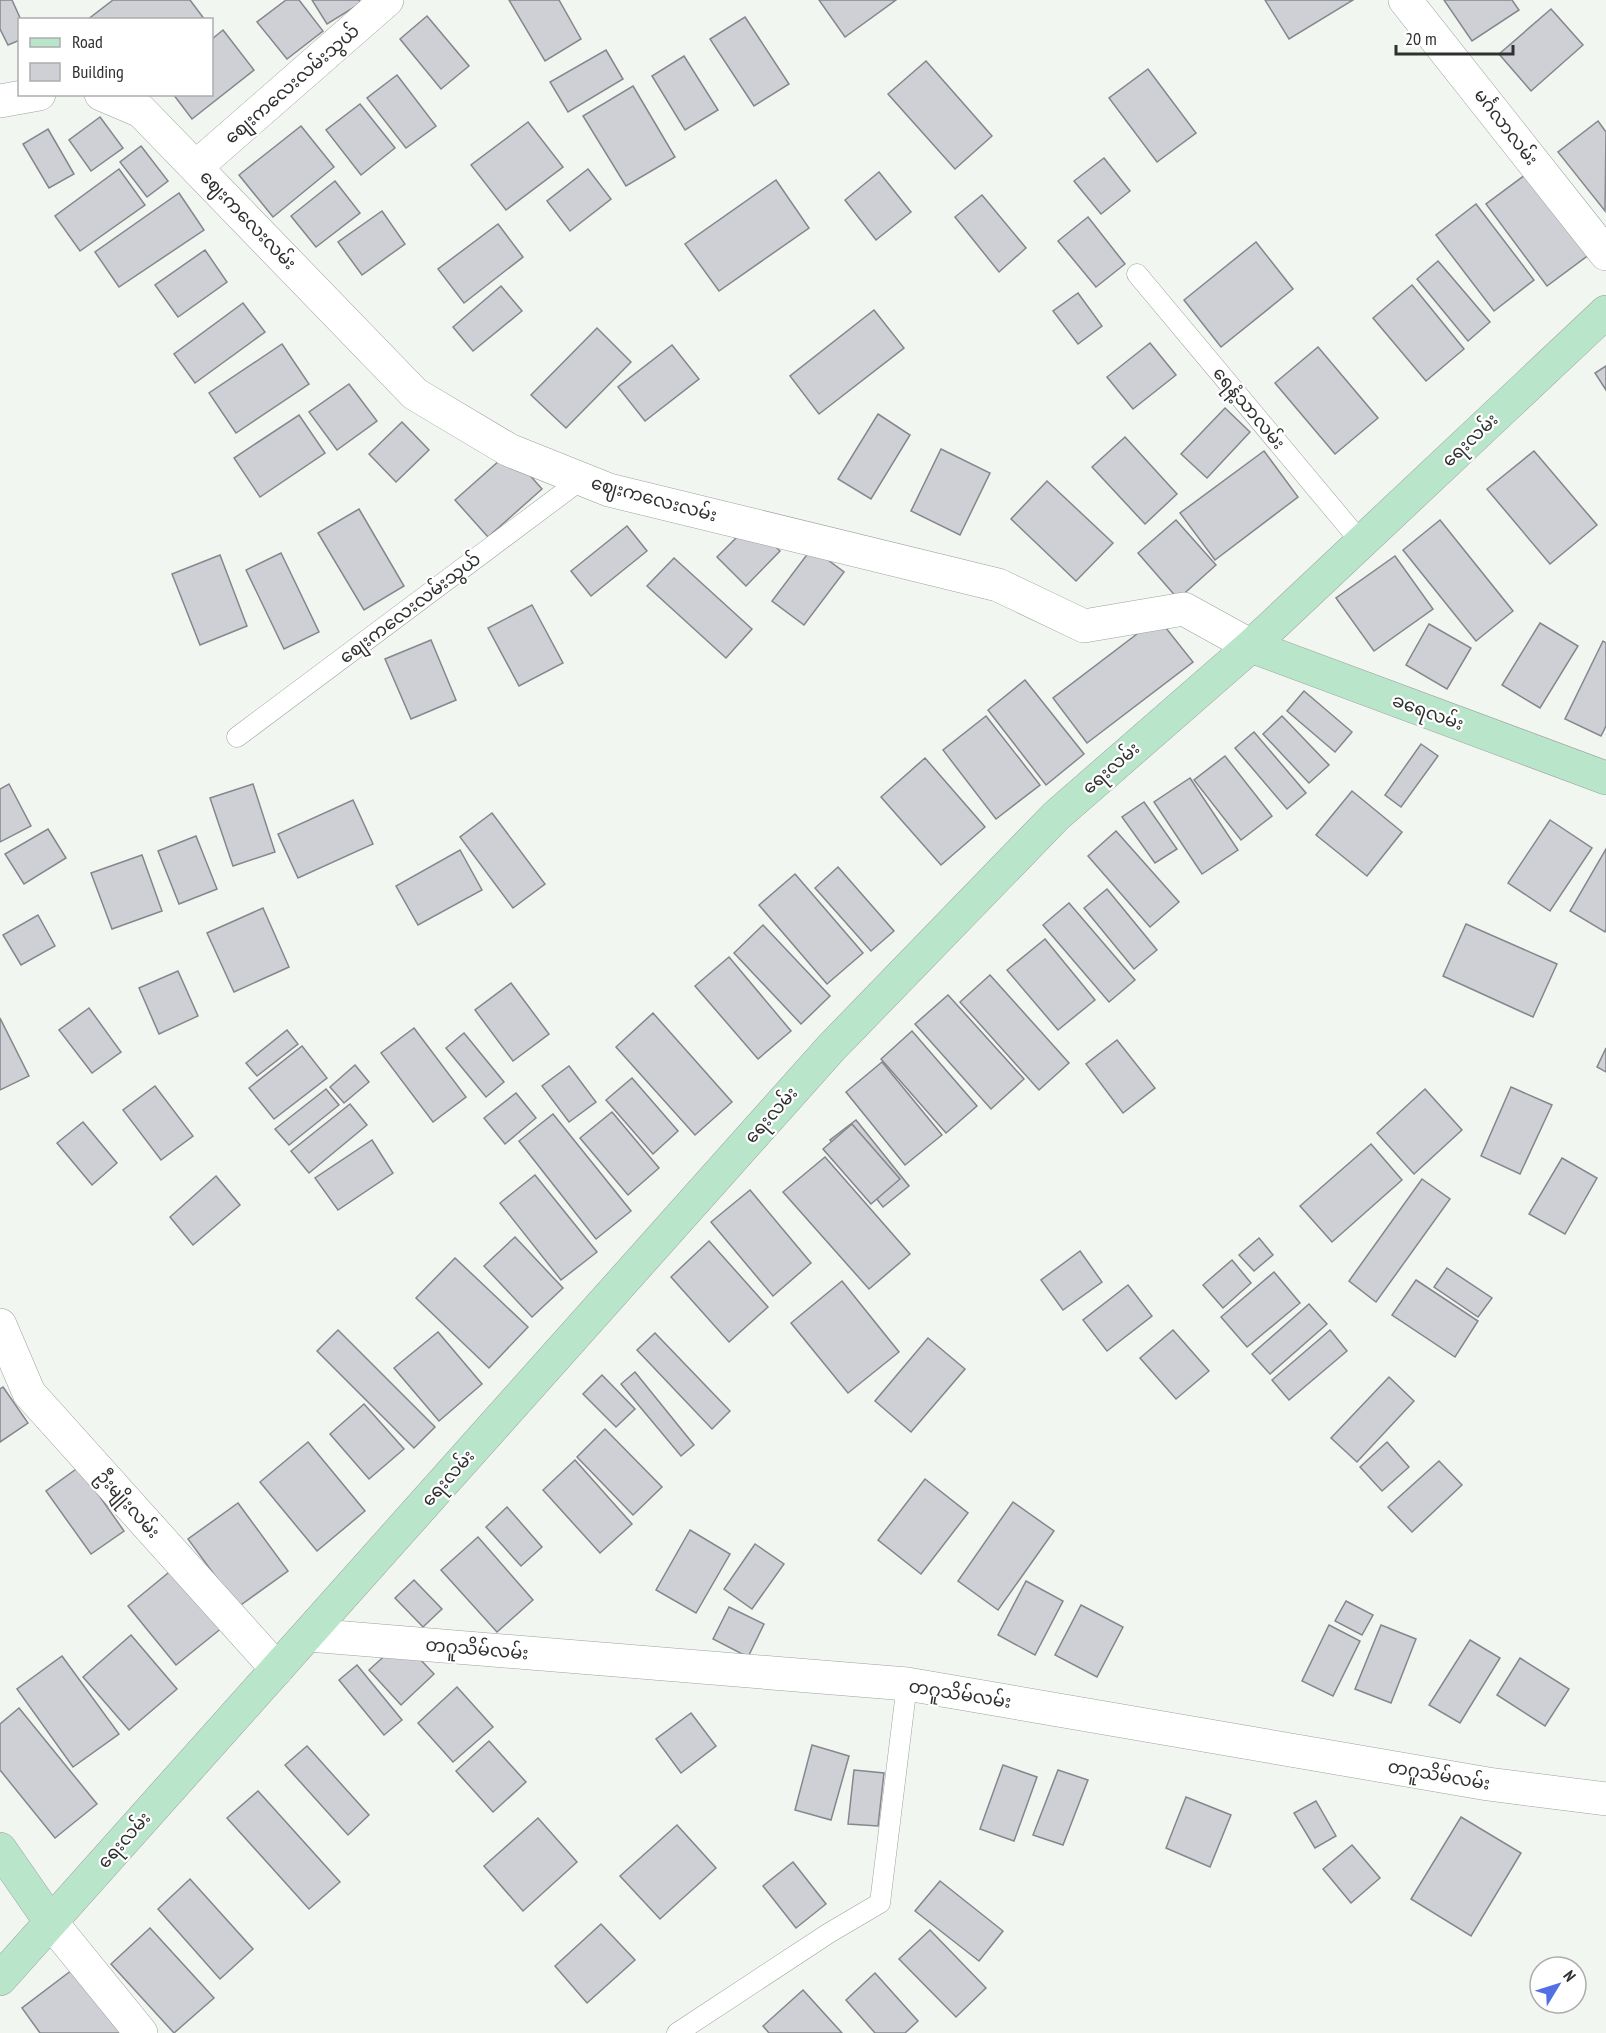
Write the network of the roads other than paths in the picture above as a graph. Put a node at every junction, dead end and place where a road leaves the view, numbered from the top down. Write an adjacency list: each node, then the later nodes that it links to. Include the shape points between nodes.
1 (387, 0): 6 (street, စျေးကလေးလမ်းသွယ်)
2 (1405, 0): 7 (street, မင်္ဂလာလမ်း)
3 (28, 96): 5 (street)
4 (106, 96): 6 (street, ဈေးကလေးလမ်း, via 141,111)
5 (0, 101)
6 (196, 167): 10 (street, ဈေးကလေးလမ်း, via 415,394 509,450)
7 (1606, 254)
8 (1137, 274): 11 (lane, ရေနံ့သာလမ်း)
9 (1606, 312): 11 (street, ရေးလမ်း)
10 (582, 479): 12 (street, ဈေးကလေးလမ်း, via 609,490 998,585 1084,626 1184,609); 13 (lane, စျေးကလေးလမ်းသွယ်)
11 (1361, 542): 12 (street, ရေးလမ်း)
12 (1251, 646): 14 (street, ခရေလမ်း); 16 (street, ရေးလမ်း, via 1056,816 831,1048)
13 (237, 737)
14 (1606, 778)
15 (0, 1325): 17 (street, ဦးမျိုးလမ်း, via 28,1393)
16 (309, 1635): 17 (street, ရေးလမ်း); 18 (street, တဂူသိမ်လမ်း)
17 (277, 1669): 21 (street, ရေးလမ်း)
18 (908, 1684): 19 (street, တဂူသိမ်လမ်း, via 1488,1784); 24 (lane, via 880,1903)
19 (1606, 1799)
20 (0, 1849): 21 (street)
21 (50, 1921): 22 (street, ရေးလမ်း); 23 (street)
22 (0, 1979)
23 (141, 2033)
24 (677, 2033)

